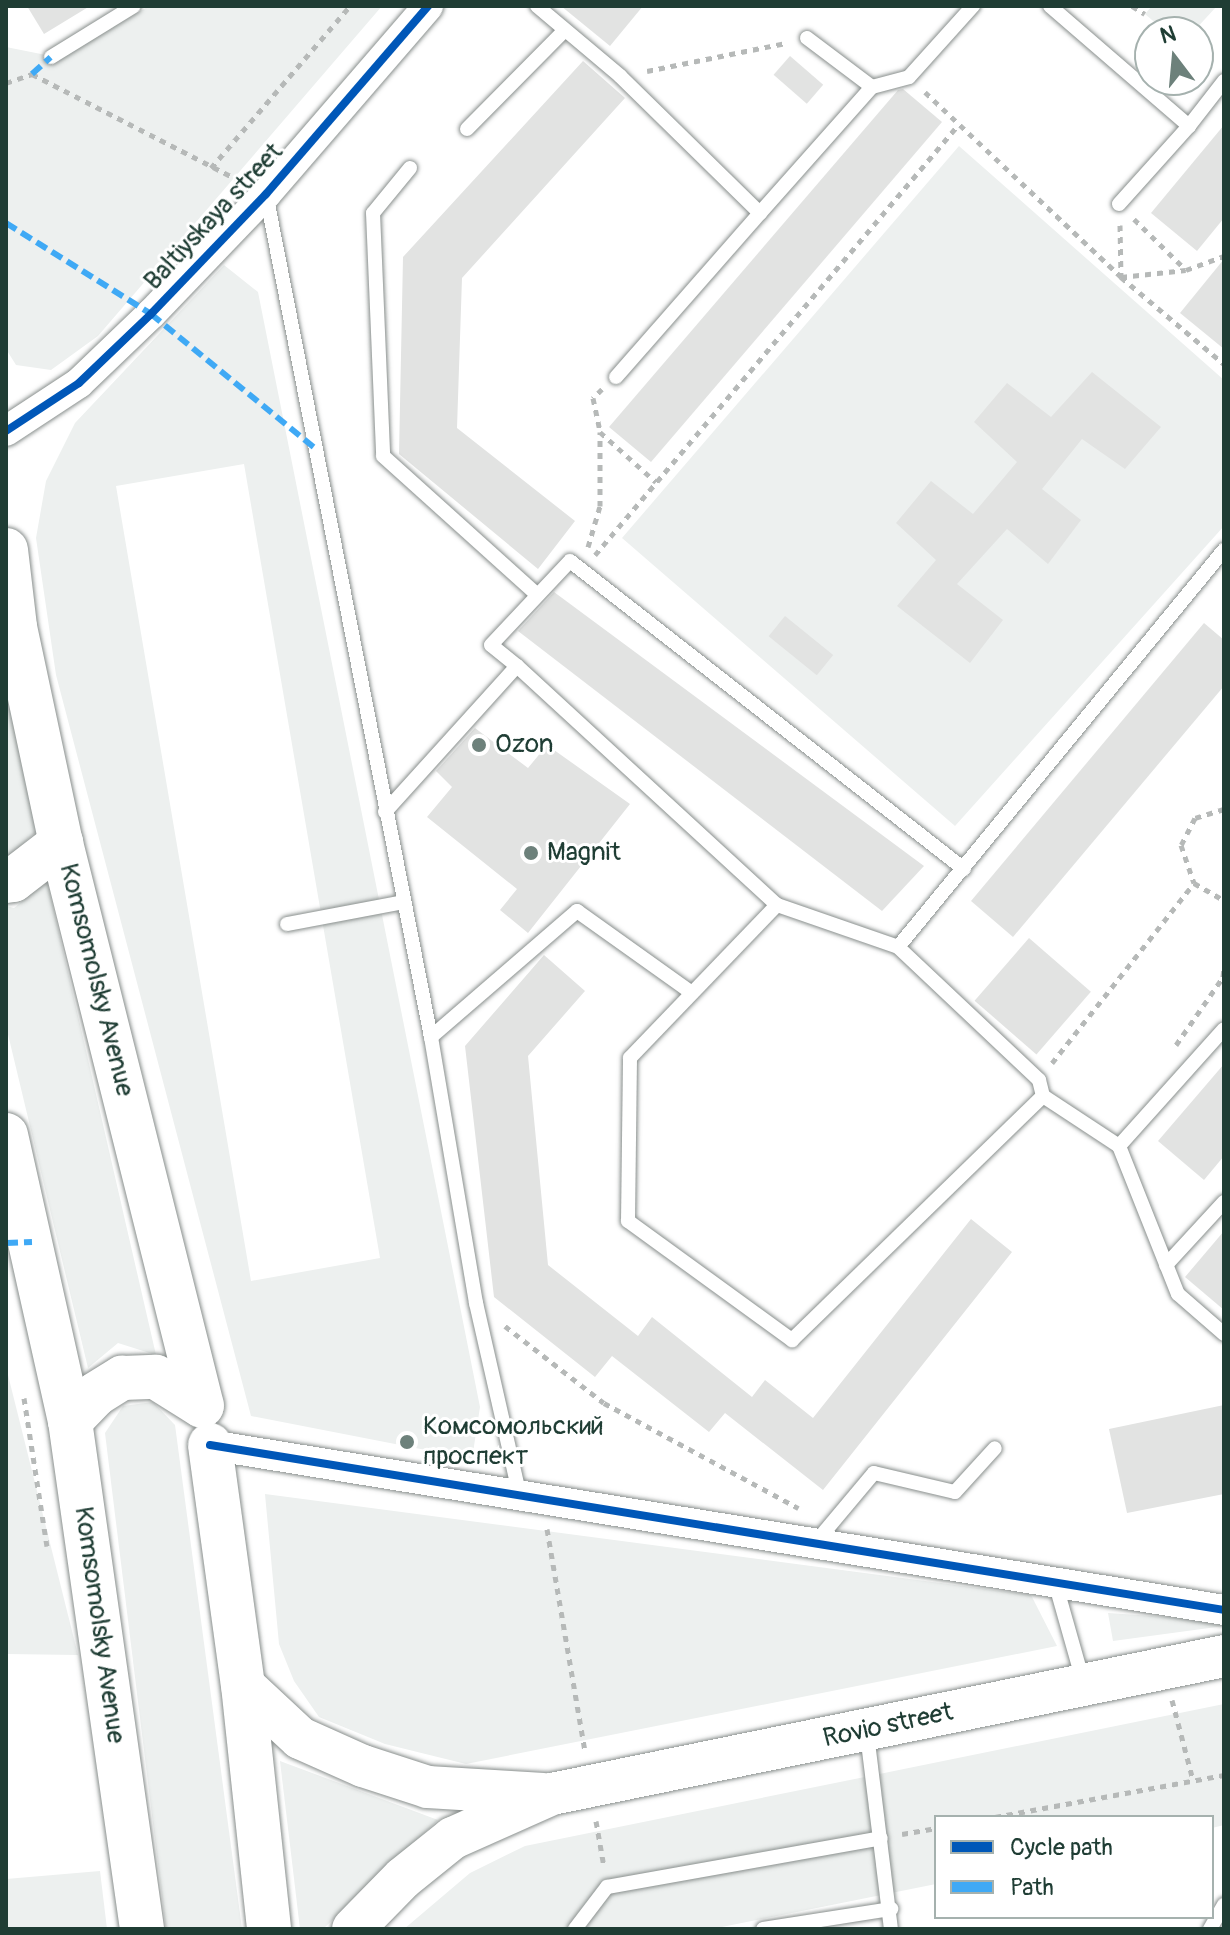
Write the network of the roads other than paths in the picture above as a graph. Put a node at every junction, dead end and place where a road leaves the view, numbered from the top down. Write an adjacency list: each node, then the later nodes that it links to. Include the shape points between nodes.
1 (134, 6): 8 (lane)
2 (428, 6): 14 (street, Baltiyskaya street)
3 (537, 6): 6 (lane)
4 (973, 6): 10 (lane, via 909,77)
5 (1050, 6): 11 (lane)
6 (564, 31): 12 (lane); 16 (lane, via 620,76)
7 (807, 38): 10 (lane)
8 (51, 57)
9 (1224, 81): 11 (lane)
10 (872, 87): 16 (lane)
11 (1189, 126): 15 (lane)
12 (467, 129)
13 (410, 168): 21 (lane, via 373,213 383,456)
14 (266, 194): 18 (street, Baltiyskaya street, via 79,383); 23 (lane)
15 (1119, 204)
16 (760, 213): 17 (lane)
17 (616, 377)
18 (6, 431)
19 (6, 550): 24 (main road, Komsomolsky Avenue, via 15,627)
20 (1224, 550): 25 (lane)
21 (536, 594): 22 (lane, via 491,645); 25 (lane, via 570,561)
22 (517, 666): 23 (lane); 28 (lane)
23 (385, 812): 27 (lane)
24 (61, 843): 26 (main road); 41 (main road, Komsomolsky Avenue)
25 (964, 869): 30 (lane)
26 (6, 881)
27 (403, 902): 29 (lane); 33 (lane)
28 (777, 905): 30 (lane); 31 (lane)
29 (287, 924)
30 (898, 947): 34 (lane, via 1039,1080)
31 (692, 993): 33 (lane, via 577,911); 34 (lane, via 630,1058 628,1221 792,1340)
32 (1224, 1029): 36 (lane)
33 (431, 1037): 43 (lane, via 476,1303)
34 (1043, 1096): 36 (lane)
35 (6, 1135): 40 (main road, Komsomolsky Avenue)
36 (1119, 1146): 38 (lane)
37 (1224, 1202): 38 (lane)
38 (1166, 1265): 39 (lane, via 1178,1294)
39 (1224, 1334)
40 (70, 1421): 41 (main road, via 96,1394 122,1378 156,1377); 55 (main road, Komsomolsky Avenue)
41 (206, 1425): 43 (street); 48 (main road, Komsomolsky Avenue)
42 (995, 1448): 44 (lane, via 955,1492 874,1473)
43 (530, 1495): 44 (street)
44 (823, 1534): 45 (street)
45 (1055, 1581): 46 (street); 49 (lane)
46 (1224, 1610)
47 (1224, 1656): 49 (main road, Rovio street)
48 (243, 1685): 51 (main road, Rovio street, via 300,1738 363,1766 428,1787); 56 (main road, Komsomolsky Avenue)
49 (1084, 1685): 50 (main road, Rovio street)
50 (867, 1730): 51 (main road, Rovio street); 52 (lane)
51 (571, 1791): 57 (main road, Rovio street, via 453,1838 403,1878)
52 (881, 1838): 54 (lane); 58 (lane, via 607,1887)
53 (1224, 1905): 61 (lane)
54 (891, 1909): 59 (lane); 60 (lane)
55 (142, 1929)
56 (269, 1929)
57 (353, 1929)
58 (575, 1929)
59 (763, 1929)
60 (891, 1929)
61 (1210, 1929)

